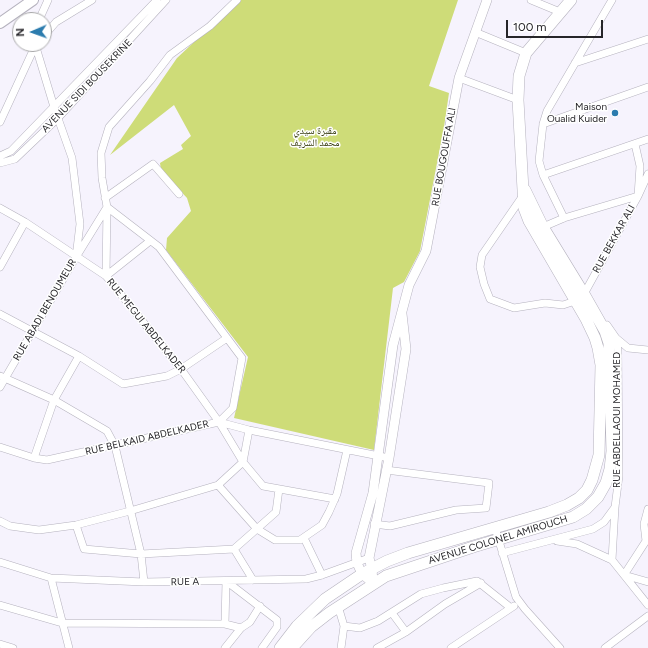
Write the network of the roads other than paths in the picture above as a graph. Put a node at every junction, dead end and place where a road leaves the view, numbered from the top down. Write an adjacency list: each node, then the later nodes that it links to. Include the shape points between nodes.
1 (33, 0): 11 (main road)
2 (48, 0): 12 (street)
3 (92, 0): 15 (street)
4 (156, 0): 25 (street, AVENUE SIDI BOUSEKRINE)
5 (166, 0): 26 (street, AVENUE SIDI BOUSEKRINE)
6 (237, 0): 39 (street, via 210,26 170,55 109,127 101,154)
7 (487, 0): 16 (street, RUE BOUGOUFFA ALI)
8 (531, 0): 13 (street)
9 (571, 0): 13 (main road, AVENUE COLONEL AMIROUCH)
10 (612, 0): 21 (street)
11 (19, 4): 14 (main road)
12 (43, 12)
13 (560, 12): 20 (main road, AVENUE COLONEL AMIROUCH)
14 (0, 23)
15 (52, 27)
16 (475, 32): 20 (street); 22 (street, RUE BOUGOUFFA ALI)
17 (648, 39): 21 (street)
18 (32, 52): 27 (street)
19 (38, 52): 25 (street, RUE ABADI BENOUMEUR)
20 (526, 53): 24 (main road, AVENUE COLONEL AMIROUCH, via 518,76)
21 (575, 63): 28 (street, via 547,111)
22 (459, 78): 24 (street); 52 (street, RUE BOUGOUFFA ALI, via 426,251 408,285)
23 (648, 87): 28 (street)
24 (518, 100): 35 (main road, AVENUE COLONEL AMIROUCH)
25 (54, 107): 26 (street, RUE ABADI BENOUMEUR); 31 (street, AVENUE SIDI BOUSEKRINE, via 11,151)
26 (58, 118): 32 (street, AVENUE SIDI BOUSEKRINE, via 15,158); 46 (street, RUE ABADI BENOUMEUR, via 72,158 80,224)
27 (0, 122)
28 (543, 124): 34 (street, via 539,161)
29 (648, 139): 30 (street)
30 (634, 144): 34 (street); 37 (street, via 640,166)
31 (0, 156)
32 (0, 163)
33 (648, 174): 37 (street, RUE BEKKAR ALI)
34 (543, 175): 42 (street)
35 (522, 180): 38 (main road, AVENUE COLONEL AMIROUCH); 44 (main road, AVENUE COLONEL AMIROUCH)
36 (180, 194): 39 (street, via 153,164)
37 (638, 196): 42 (street); 49 (street, RUE BEKKAR ALI)
38 (522, 197): 49 (main road, AVENUE COLONEL AMIROUCH, via 529,221); 49 (street, via 482,254 480,267 490,299 514,308 545,303 563,305)
39 (105, 198): 40 (street)
40 (107, 207): 45 (street); 46 (street); 48 (street)
41 (0, 208): 43 (street, RUE MEGUI ABDELKADER)
42 (564, 218): 44 (street)
43 (25, 222): 46 (street, RUE MEGUI ABDELKADER); 47 (street)
44 (543, 228): 49 (main road, AVENUE COLONEL AMIROUCH)
45 (150, 241): 48 (street); 54 (street, via 159,247)
46 (76, 257): 48 (street, RUE MEGUI ABDELKADER); 53 (street, RUE ABADI BENOUMEUR)
47 (0, 267)
48 (106, 276): 60 (street, RUE MEGUI ABDELKADER)
49 (580, 297): 50 (main road, AVENUE COLONEL AMIROUCH); 83 (main road, AVENUE COLONEL AMIROUCH, via 595,338 600,364 600,454 596,470 587,490 567,505)
50 (594, 311): 55 (street, RUE ABDELLAOUI MOHAMED); 86 (main road, AVENUE COLONEL AMIROUCH, via 605,331 611,358 612,451 606,483 598,497 573,517)
51 (0, 314): 53 (street)
52 (402, 314): 69 (street, via 393,345); 71 (street, via 406,349)
53 (33, 332): 59 (street); 61 (street, RUE ABADI BENOUMEUR)
54 (227, 338): 60 (street); 64 (street, via 242,358 233,408)
55 (616, 338): 56 (street); 58 (street, RUE ABDELLAOUI MOHAMED)
56 (628, 348): 57 (street); 58 (street)
57 (648, 350)
58 (618, 351): 77 (street, RUE ABDELLAOUI MOHAMED, via 619,476)
59 (79, 356): 60 (street, via 123,384 167,376); 63 (street)
60 (181, 369): 64 (street, RUE MEGUI ABDELKADER)
61 (2, 377): 62 (street, RUE ABADI BENOUMEUR); 63 (street)
62 (0, 387)
63 (54, 400): 66 (street, via 107,431); 70 (street)
64 (219, 422): 65 (street, RUE BELKAID ABDELKADER); 66 (street, RUE BELKAID ABDELKADER); 72 (street, RUE MEGUI ABDELKADER)
65 (249, 430): 68 (street, RUE BELKAID ABDELKADER); 72 (street)
66 (115, 446): 70 (street, RUE BELKAID ABDELKADER, via 47,460); 79 (street)
67 (0, 447): 70 (street, RUE BELKAID ABDELKADER)
68 (347, 450): 69 (street, RUE BELKAID ABDELKADER); 76 (street)
69 (378, 456): 71 (street, RUE BELKAID ABDELKADER); 94 (street, via 373,493 356,553)
70 (34, 458)
71 (389, 458): 73 (street)
72 (243, 462): 74 (street); 75 (street, RUE MEGUI ABDELKADER, via 263,486)
73 (386, 470): 81 (street); 81 (street, via 489,483 486,508 456,510 390,526)
74 (218, 485): 79 (street); 84 (street)
75 (280, 489): 76 (street, RUE MEGUI ABDELKADER); 84 (street, via 276,512)
76 (335, 499): 85 (street, via 322,525)
77 (615, 507): 87 (street, via 604,522 593,529); 92 (street, RUE ABDELLAOUI MOHAMED)
78 (648, 509): 88 (street, via 644,524)
79 (130, 511): 82 (street); 91 (street)
80 (0, 521): 82 (street, via 10,526 39,530)
81 (374, 524): 95 (street)
82 (76, 525): 91 (street, via 84,549)
83 (495, 528): 86 (street); 95 (main road, AVENUE COLONEL AMIROUCH)
84 (256, 529): 85 (street, via 275,540 293,541); 89 (street)
85 (304, 538): 96 (street)
86 (498, 540): 90 (street); 103 (main road, AVENUE COLONEL AMIROUCH, via 399,570)
87 (551, 540): 90 (street); 92 (street, via 577,544)
88 (647, 541): 97 (street)
89 (234, 549): 91 (street); 99 (street)
90 (502, 553): 106 (street)
91 (142, 554): 101 (street)
92 (612, 560): 97 (street)
93 (0, 562): 98 (street, RUE A)
94 (357, 563): 95 (street); 95 (street, RUE A); 96 (street, RUE A)
95 (368, 567): 103 (street); 123 (main road, AVENUE COLONEL AMIROUCH, via 325,599 297,626)
96 (322, 575): 99 (street, RUE A, via 306,579)
97 (624, 575): 102 (street); 105 (street)
98 (51, 578): 101 (street, RUE A); 113 (street)
99 (253, 580): 100 (street, RUE A)
100 (226, 581): 101 (street, RUE A); 108 (street); 114 (street)
101 (144, 582)
102 (648, 582)
103 (373, 583): 109 (main road, AVENUE COLONEL AMIROUCH)
104 (481, 583): 110 (street); 111 (street, via 477,581 421,594); 117 (street, via 445,604)
105 (646, 600)
106 (519, 602): 110 (street); 128 (street)
107 (0, 605): 113 (street)
108 (260, 606): 116 (street, via 250,622); 122 (street, via 271,614 278,624)
109 (338, 606): 115 (street); 124 (main road, AVENUE COLONEL AMIROUCH, via 311,627)
110 (511, 608): 127 (street)
111 (392, 613): 115 (street, via 360,628); 117 (street)
112 (648, 616): 129 (street)
113 (62, 623): 114 (street); 120 (street)
114 (225, 624): 116 (street)
115 (344, 626): 125 (street)
116 (241, 628): 121 (street)
117 (406, 632): 126 (street)
118 (0, 644): 119 (street)
119 (13, 648)
120 (69, 648)
121 (225, 648)
122 (262, 648)
123 (280, 648)
124 (292, 648)
125 (341, 648)
126 (377, 648)
127 (451, 648)
128 (560, 648)
129 (605, 648)

